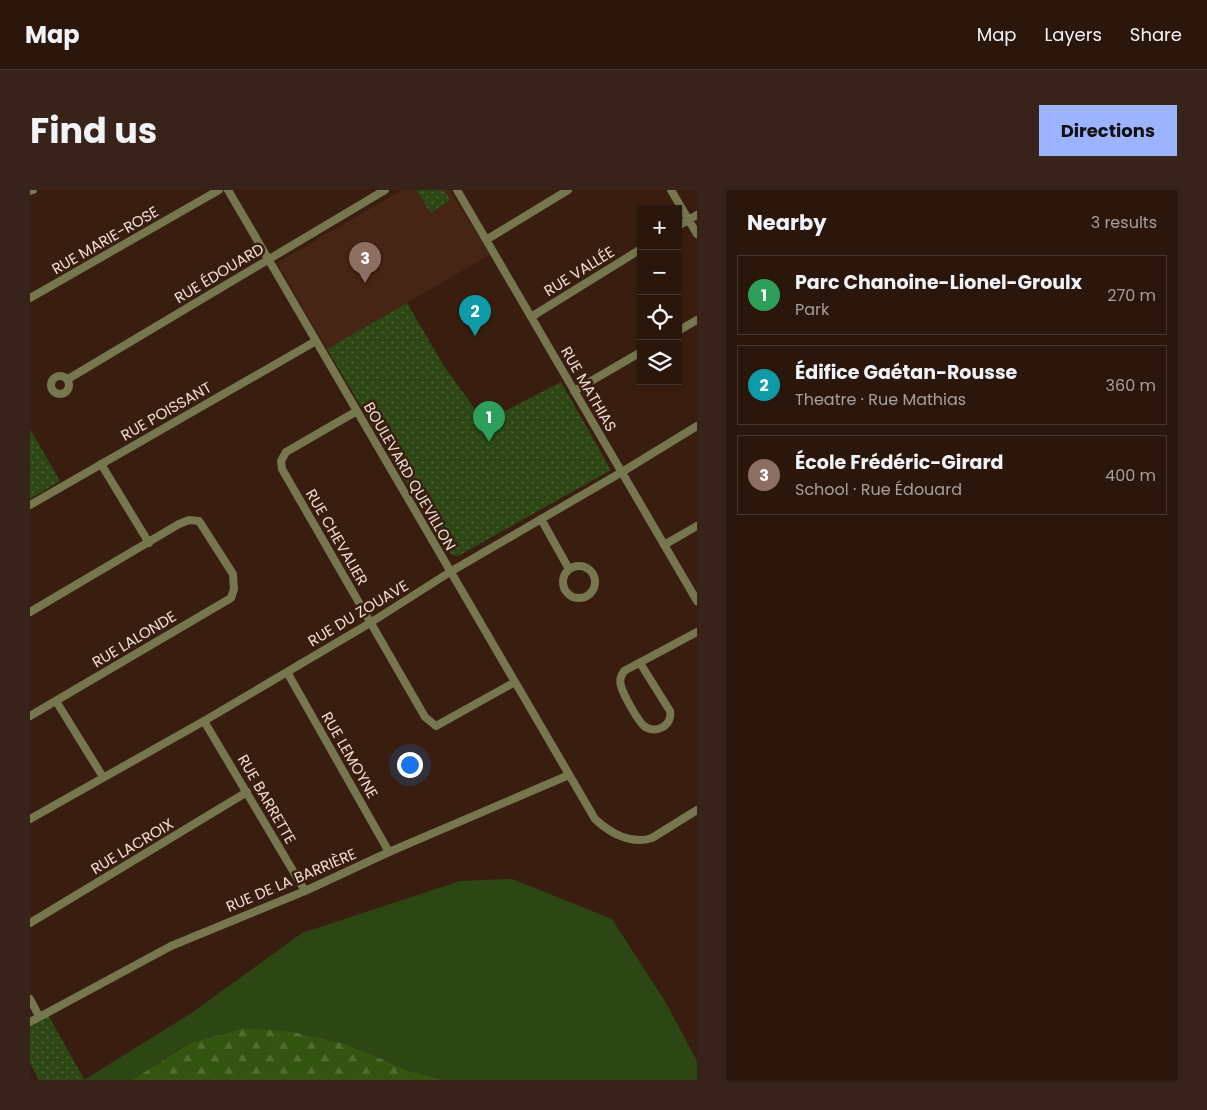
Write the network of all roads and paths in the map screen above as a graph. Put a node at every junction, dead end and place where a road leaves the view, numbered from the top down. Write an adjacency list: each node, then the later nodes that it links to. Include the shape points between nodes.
1 (219, 190): 14 (street, RUE MARIE-ROSE)
2 (228, 190): 13 (street, BOULEVARD QUEVILLON)
3 (385, 190): 13 (street, RUE ÉDOUARD)
4 (458, 190): 11 (street, RUE MATHIAS)
5 (568, 190): 11 (street)
6 (671, 190): 8 (street)
7 (697, 215): 8 (street)
8 (688, 220): 9 (street); 10 (street)
9 (682, 224)
10 (697, 234)
11 (486, 240): 15 (street, RUE MATHIAS)
12 (639, 250): 15 (street, RUE VALLÉE)
13 (268, 259): 18 (street, BOULEVARD QUEVILLON); 20 (street, RUE ÉDOUARD)
14 (30, 298)
15 (531, 317): 21 (street, RUE MATHIAS)
16 (697, 320): 17 (street)
17 (682, 329)
18 (316, 341): 22 (street, BOULEVARD QUEVILLON); 24 (street, RUE POISSANT)
19 (637, 354): 21 (street)
20 (68, 379)
21 (574, 391): 25 (street, RUE MATHIAS)
22 (357, 411): 32 (street, BOULEVARD QUEVILLON); 35 (street, RUE CHEVALIER, via 286,452 281,461 282,470)
23 (697, 426): 25 (street, RUE DU ZOUAVE)
24 (101, 464): 26 (street, RUE POISSANT); 29 (street)
25 (622, 472): 27 (street, RUE DU ZOUAVE); 30 (street, RUE MATHIAS)
26 (30, 505)
27 (541, 519): 31 (street); 32 (street, RUE DU ZOUAVE)
28 (697, 526): 30 (street)
29 (149, 543): 34 (street); 40 (street, RUE LALONDE, via 179,524 189,520 198,522 233,574 231,598)
30 (664, 545): 33 (street, RUE MATHIAS)
31 (569, 569): 31 (street, via 563,578 567,594 577,598 588,596 595,582 592,573 584,567)
32 (450, 572): 35 (street, RUE DU ZOUAVE); 39 (street, BOULEVARD QUEVILLON)
33 (697, 601)
34 (30, 612)
35 (370, 623): 38 (street, RUE DU ZOUAVE); 39 (street, RUE CHEVALIER, via 424,717 436,726)
36 (697, 632): 37 (street)
37 (640, 663): 37 (street, via 624,671 621,687 644,726 660,729 666,726 670,711)
38 (287, 672): 42 (street, RUE DU ZOUAVE); 48 (street, RUE LEMOYNE)
39 (515, 682): 43 (street, BOULEVARD QUEVILLON)
40 (56, 701): 41 (street, RUE LALONDE); 44 (street)
41 (30, 716)
42 (204, 721): 44 (street, RUE DU ZOUAVE); 45 (street, RUE BARRETTE)
43 (569, 775): 46 (street, BOULEVARD QUEVILLON, via 595,819 606,829 638,841 652,838); 48 (street, RUE DE LA BARRIÈRE)
44 (102, 777): 47 (street, RUE DU ZOUAVE)
45 (247, 792): 49 (street, RUE BARRETTE); 50 (street, RUE LACROIX)
46 (697, 810)
47 (30, 819)
48 (389, 852): 49 (street, RUE DE LA BARRIÈRE)
49 (305, 891): 52 (street, RUE DE LA BARRIÈRE, via 171,946)
50 (30, 922)
51 (30, 999): 52 (street)
52 (39, 1016): 53 (street, RUE DE LA BARRIÈRE)
53 (30, 1022)

